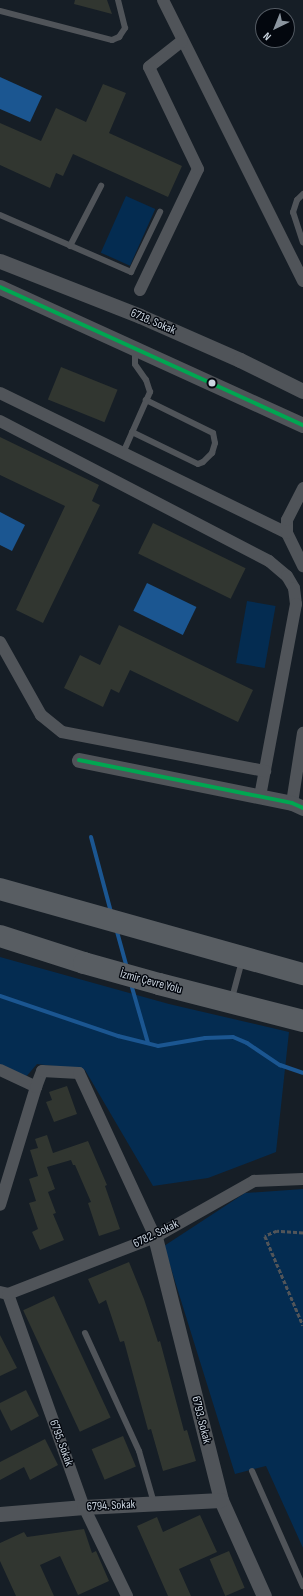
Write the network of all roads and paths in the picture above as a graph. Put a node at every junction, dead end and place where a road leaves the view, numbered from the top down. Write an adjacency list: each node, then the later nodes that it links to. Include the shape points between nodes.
1 (118, 0): 3 (lane, via 125,28 119,37 112,40)
2 (163, 0): 4 (street)
3 (0, 11)
4 (182, 41): 12 (street); 14 (street, via 150,67 198,169)
5 (101, 186): 10 (lane)
6 (303, 194): 9 (lane, via 297,200 293,212)
7 (160, 212): 10 (lane, via 131,272)
8 (0, 215): 10 (lane)
9 (303, 242)
10 (70, 246)
11 (0, 261): 16 (street, 6718. Sokak, via 140,316 240,360)
12 (303, 282)
13 (3, 289): 15 (street)
14 (140, 290)
15 (135, 348): 18 (lane, via 135,364 146,380 150,392); 20 (street)
16 (303, 392)
17 (0, 393): 22 (street)
18 (146, 400): 21 (lane); 21 (lane, via 213,433 215,443 212,453 198,464)
19 (0, 421): 29 (street, via 269,561 287,576 294,588 296,604)
20 (303, 425)
21 (132, 432): 22 (lane)
22 (123, 453): 24 (street)
23 (303, 488): 24 (street, via 287,520)
24 (287, 533): 25 (street)
25 (303, 566)
26 (0, 642): 29 (street, via 41,715 62,732)
27 (303, 733): 31 (street)
28 (79, 760): 30 (street)
29 (265, 771): 30 (street)
30 (260, 797): 31 (street)
31 (297, 806)
32 (0, 889): 34 (highway)
33 (0, 936): 36 (highway, İzmir Çevre Yolu, via 84,963)
34 (243, 959): 35 (highway); 36 (lane)
35 (303, 974)
36 (230, 1003): 37 (highway, İzmir Çevre Yolu)
37 (303, 1021)
38 (0, 1070): 39 (street)
39 (36, 1088): 41 (street); 43 (street, via 42,1071 78,1073)
40 (303, 1179): 43 (street, 6782. Sokak, via 254,1181)
41 (0, 1205)
42 (303, 1233): 45 (path, via 277,1231 265,1236)
43 (155, 1237): 44 (street, 6782. Sokak); 48 (street, 6793. Sokak)
44 (4, 1293): 50 (street, 6795. Sokak)
45 (303, 1325)
46 (84, 1332): 49 (lane, via 139,1451)
47 (252, 1471): 52 (lane)
48 (221, 1500): 49 (street, 6794. Sokak); 54 (street, 6793. Sokak)
49 (154, 1503): 50 (street, 6794. Sokak)
50 (84, 1507): 51 (street, 6794. Sokak); 53 (street, 6795. Sokak)
51 (0, 1514)
52 (303, 1586)
53 (127, 1596)
54 (264, 1596)

